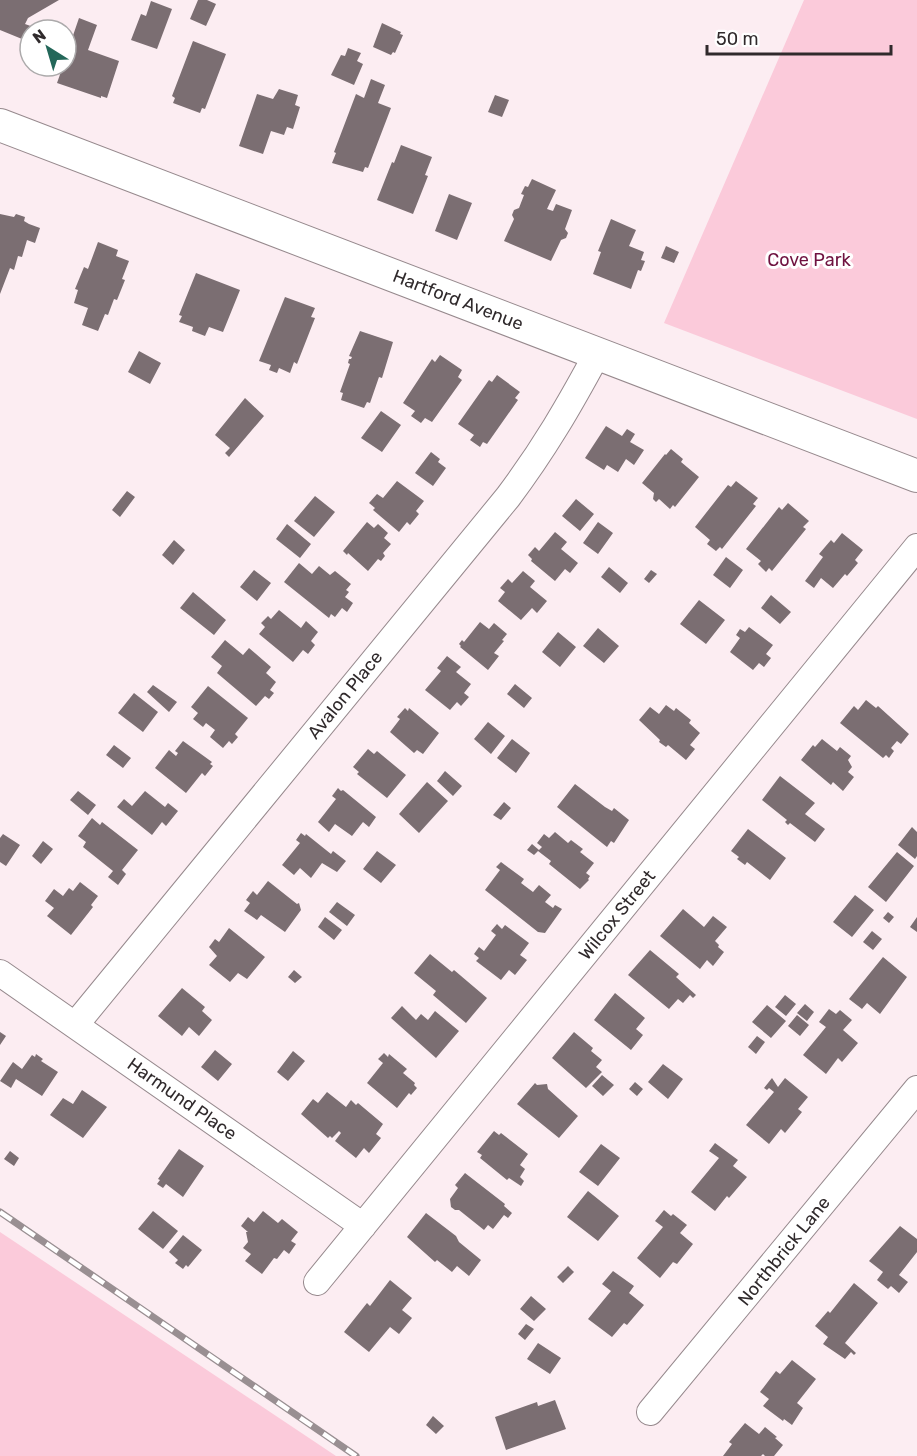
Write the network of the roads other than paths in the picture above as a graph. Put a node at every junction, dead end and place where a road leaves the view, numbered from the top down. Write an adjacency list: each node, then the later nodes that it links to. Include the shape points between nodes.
1 (0, 124): 2 (street, Hartford Avenue)
2 (597, 354): 3 (street, Hartford Avenue); 6 (street, Avalon Place, via 565,414 508,497)
3 (917, 476)
4 (917, 547): 8 (street, Wilcox Street)
5 (0, 973): 6 (street, Harmund Place)
6 (76, 1024): 8 (street, Harmund Place)
7 (917, 1089): 10 (street, Northbrick Lane)
8 (363, 1226): 9 (street, Wilcox Street)
9 (317, 1282)
10 (650, 1412)

